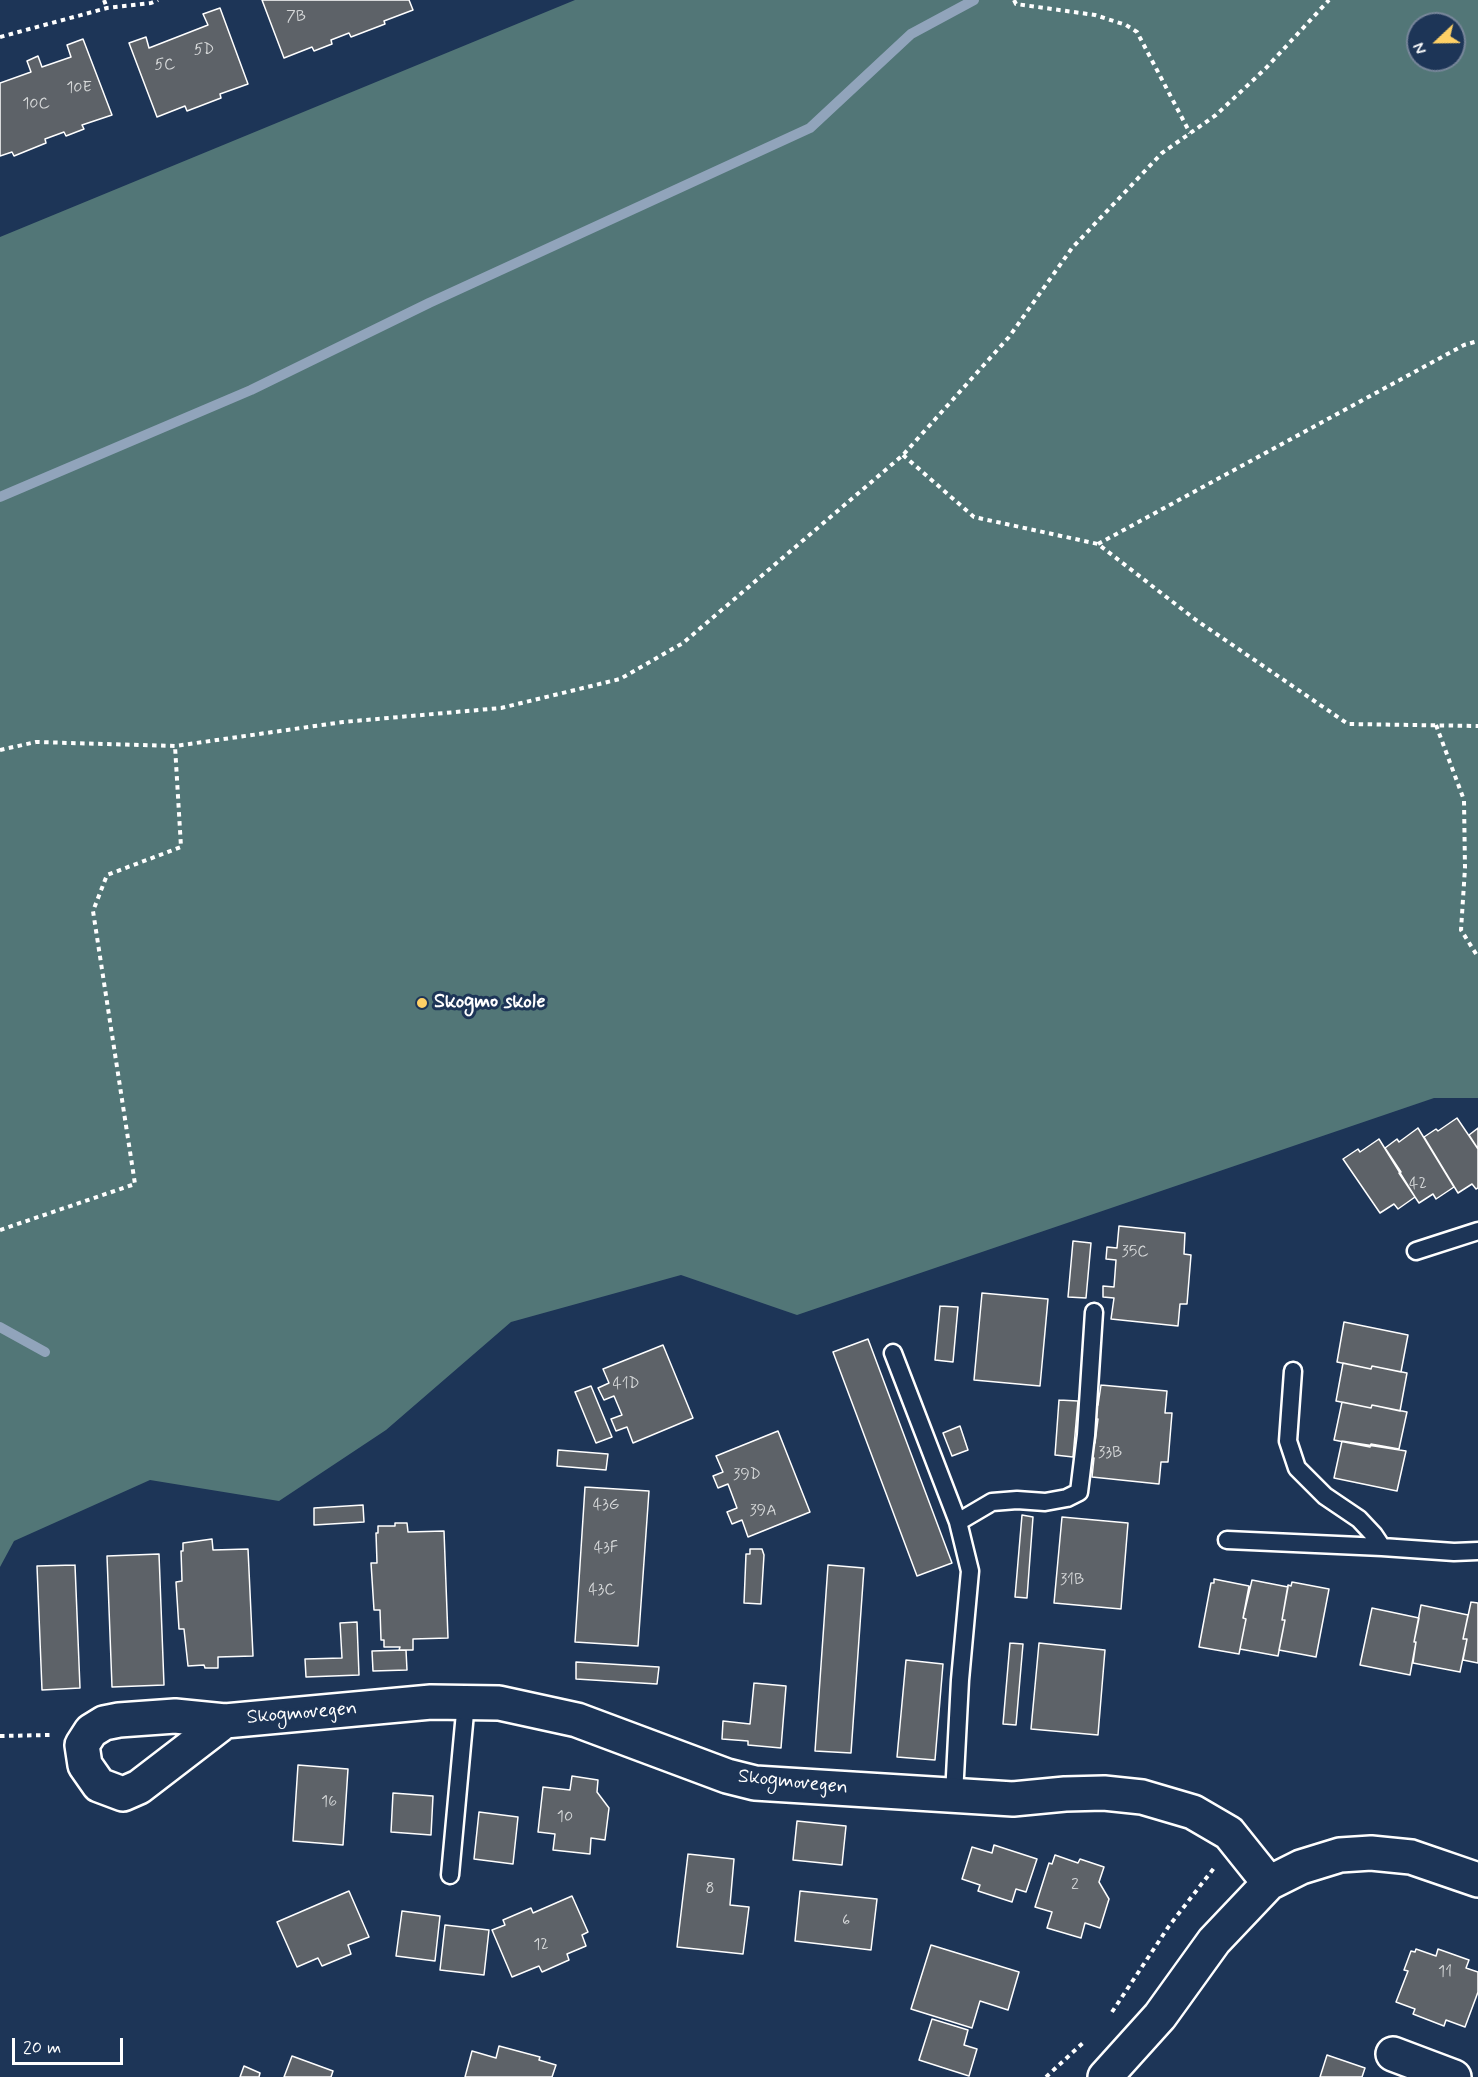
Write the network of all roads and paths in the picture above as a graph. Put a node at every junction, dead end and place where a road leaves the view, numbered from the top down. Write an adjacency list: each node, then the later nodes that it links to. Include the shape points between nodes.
1 (104, 0): 5 (path)
2 (158, 0): 5 (path)
3 (1329, 0): 7 (path, via 1266,68 1216,115)
4 (1015, 2): 7 (path, via 1095,15 1137,32)
5 (107, 8): 6 (path)
6 (0, 37)
7 (1190, 133): 9 (path, via 1162,153 1072,248 1009,337)
8 (1478, 341): 10 (path, via 1464,345)
9 (903, 455): 10 (path, via 974,517); 13 (path, via 683,643 620,680 501,708 343,722)
10 (1098, 544): 11 (path, via 1196,620 1348,724)
11 (1436, 725): 12 (path); 15 (path, via 1464,800 1461,930)
12 (1478, 726)
13 (175, 746): 14 (path, via 36,742); 16 (path, via 181,847 107,875 93,910 135,1184)
14 (0, 750)
15 (1478, 957)
16 (0, 1230)
17 (1478, 1231): 18 (lane)
18 (1416, 1251)
19 (1094, 1312): 22 (lane, via 1079,1492 1045,1502 992,1502)
20 (893, 1353): 22 (lane)
21 (1293, 1371): 24 (lane, via 1288,1441 1297,1468 1325,1496 1359,1519)
22 (958, 1522): 30 (lane, via 970,1571)
23 (1227, 1539): 24 (lane)
24 (1382, 1546): 25 (lane)
25 (1478, 1551)
26 (465, 1702): 27 (street, Skogmovegen); 30 (street, Skogmovegen, via 498,1703 577,1720 755,1783); 33 (lane)
27 (225, 1721): 29 (street, Skogmovegen, via 175,1716 118,1720 91,1731); 29 (street, Skogmovegen, via 139,1787 123,1794 99,1785 85,1766)
28 (0, 1736): 29 (path, via 55,1735)
29 (82, 1745)
30 (954, 1795): 34 (street, Skogmovegen, via 1012,1799 1104,1793 1142,1797 1193,1812 1229,1833)
31 (1220, 1860): 35 (path, via 1169,1926)
32 (1472, 1868): 34 (street, via 1371,1853 1340,1855 1301,1867)
33 (450, 1875)
34 (1269, 1883): 39 (street, via 1214,1941 1160,2016)
35 (1110, 2015)
36 (1087, 2040): 38 (path)
37 (1408, 2065): 40 (street)
38 (1046, 2077)
39 (1105, 2077)
40 (1455, 2077)

